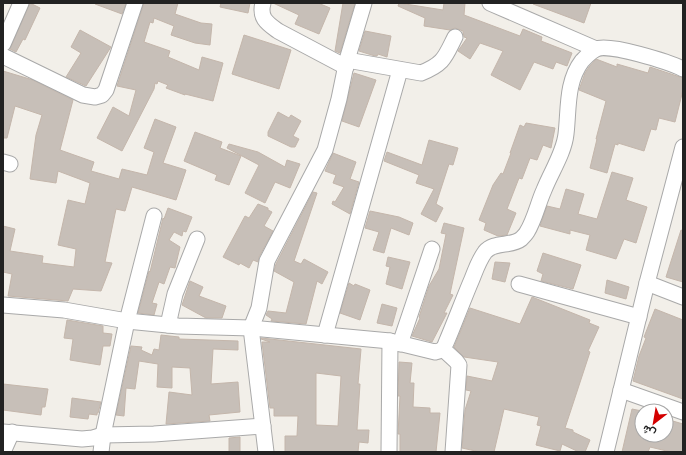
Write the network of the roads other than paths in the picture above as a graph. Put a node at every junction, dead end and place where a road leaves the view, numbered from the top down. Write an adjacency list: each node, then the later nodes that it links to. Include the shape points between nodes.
1 (21, 3): 7 (street)
2 (135, 3): 9 (street, via 106,90 102,95 83,95)
3 (263, 3): 10 (street, via 263,16 278,31)
4 (364, 3): 10 (street)
5 (490, 3): 8 (street)
6 (455, 37): 12 (street, via 442,62 432,69 421,73)
7 (3, 44)
8 (596, 49): 11 (street, via 618,49 671,63); 27 (street, via 587,55 576,70 570,88 566,135 561,153 527,232 522,239 515,242 492,246 481,257)
9 (3, 56)
10 (347, 64): 12 (street); 24 (street, via 325,150 268,261 259,308)
11 (683, 69)
12 (400, 70): 25 (street)
13 (683, 147): 17 (street)
14 (154, 216): 22 (street)
15 (197, 239): 23 (street, via 175,294)
16 (432, 249): 26 (street)
17 (647, 283): 19 (street); 21 (street)
18 (519, 284): 21 (street)
19 (683, 297)
20 (3, 304): 22 (street, via 64,310)
21 (639, 317): 28 (street)
22 (127, 321): 23 (street); 32 (street)
23 (168, 325): 24 (street)
24 (251, 328): 25 (street); 30 (street)
25 (324, 335): 26 (street)
26 (395, 343): 27 (street, via 435,352); 36 (street)
27 (443, 349): 37 (street, via 459,365)
28 (621, 390): 29 (street); 38 (street)
29 (683, 412)
30 (263, 426): 32 (street, via 154,434); 35 (street)
31 (8, 432): 32 (street, via 82,439); 33 (street)
32 (103, 434): 34 (street)
33 (3, 452)
34 (101, 452)
35 (266, 452)
36 (389, 452)
37 (453, 452)
38 (606, 452)

